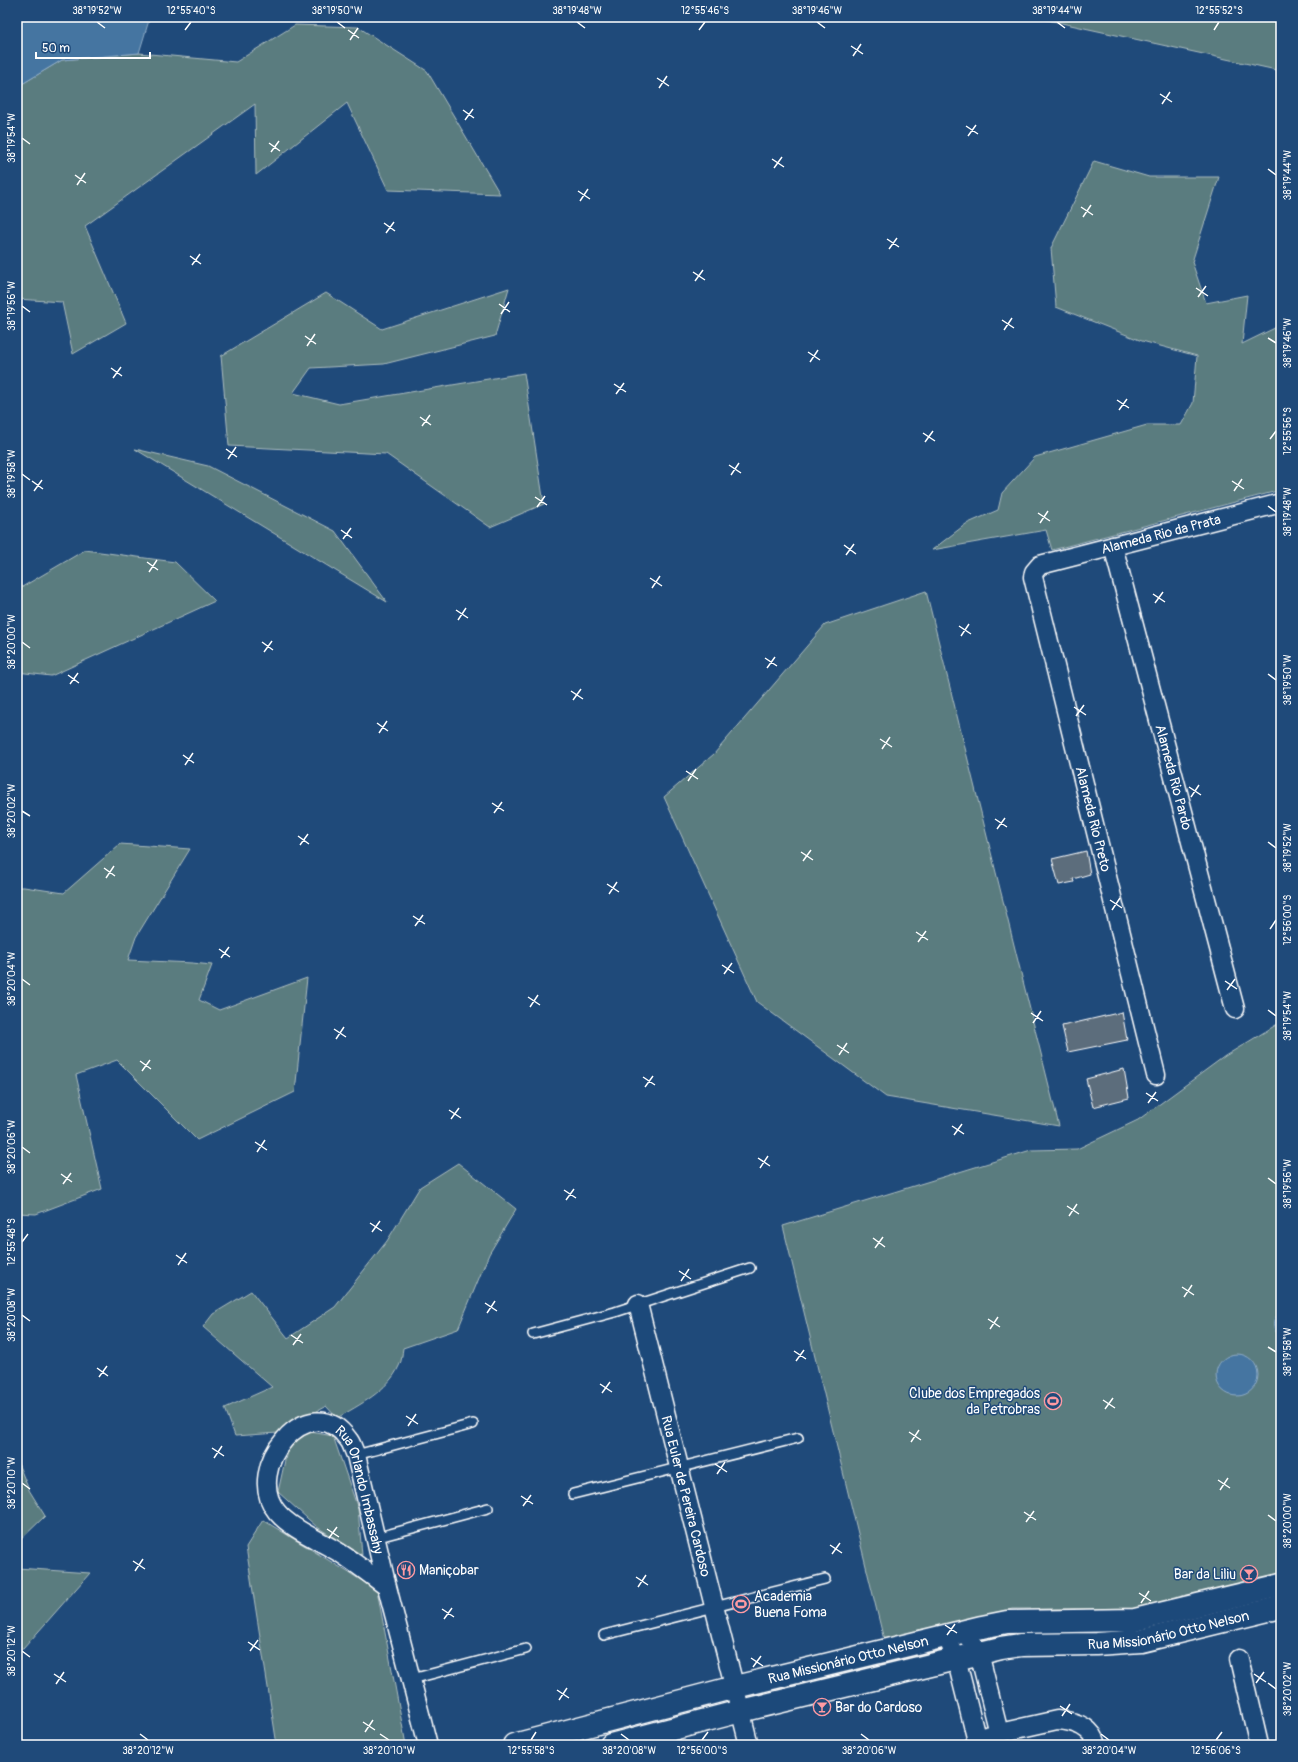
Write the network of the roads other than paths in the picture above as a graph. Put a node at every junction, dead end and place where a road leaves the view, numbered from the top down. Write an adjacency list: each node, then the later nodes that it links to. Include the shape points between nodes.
1 (1281, 503): 2 (street, Alameda Rio da Prata)
2 (1113, 546): 3 (street, Alameda Rio da Prata); 4 (street, Alameda Rio Pardo)
3 (1040, 565): 5 (street, Alameda Rio Preto, via 1033,577)
4 (1235, 1009)
5 (1156, 1075)
6 (750, 1268): 7 (lane)
7 (638, 1304): 8 (lane); 12 (street, Rua Euler de Pereira Cardoso)
8 (533, 1334)
9 (473, 1424): 11 (lane)
10 (798, 1438): 12 (lane)
11 (356, 1455): 15 (street, Rua Orlando Imbassahy); 18 (street, Rua Orlando Imbassahy, via 348,1439 329,1423 312,1422 299,1426 276,1450 269,1468 267,1487 270,1501 286,1520 341,1554)
12 (680, 1466): 13 (lane); 19 (street, Rua Euler de Pereira Cardoso)
13 (573, 1494)
14 (488, 1508): 15 (lane)
15 (375, 1538): 18 (street, Rua Orlando Imbassahy)
16 (825, 1579): 19 (lane)
17 (1281, 1585): 21 (street, Rua Missionário Otto Nelson, via 1135,1620 1007,1622)
18 (387, 1587): 27 (street, Rua Orlando Imbassahy)
19 (715, 1607): 22 (lane); 28 (street, Rua Euler de Pereira Cardoso)
20 (1281, 1607): 24 (street, Rua Missionário Otto Nelson, via 1141,1641 1021,1644)
21 (955, 1633): 24 (street); 25 (street); 28 (street, Rua Missionário Otto Nelson)
22 (604, 1635)
23 (526, 1649): 27 (lane)
24 (979, 1653): 25 (street, Rua Missionário Otto Nelson); 30 (street)
25 (956, 1658): 29 (street, Rua Missionário Otto Nelson); 31 (street)
26 (1239, 1660): 37 (street)
27 (412, 1679): 32 (street, Rua Orlando Imbassahy)
28 (735, 1687): 29 (street, Rua Euler de Pereira Cardoso); 33 (street, Rua Missionário Otto Nelson)
29 (741, 1710): 34 (street, Rua Missionário Otto Nelson); 35 (street, Rua Euler de Pereira Cardoso)
30 (999, 1733): 31 (street); 36 (street, via 1057,1720 1069,1721 1081,1724 1089,1731)
31 (978, 1742)
32 (428, 1745)
33 (514, 1745)
34 (611, 1745)
35 (749, 1745)
36 (1097, 1745)
37 (1259, 1745)

